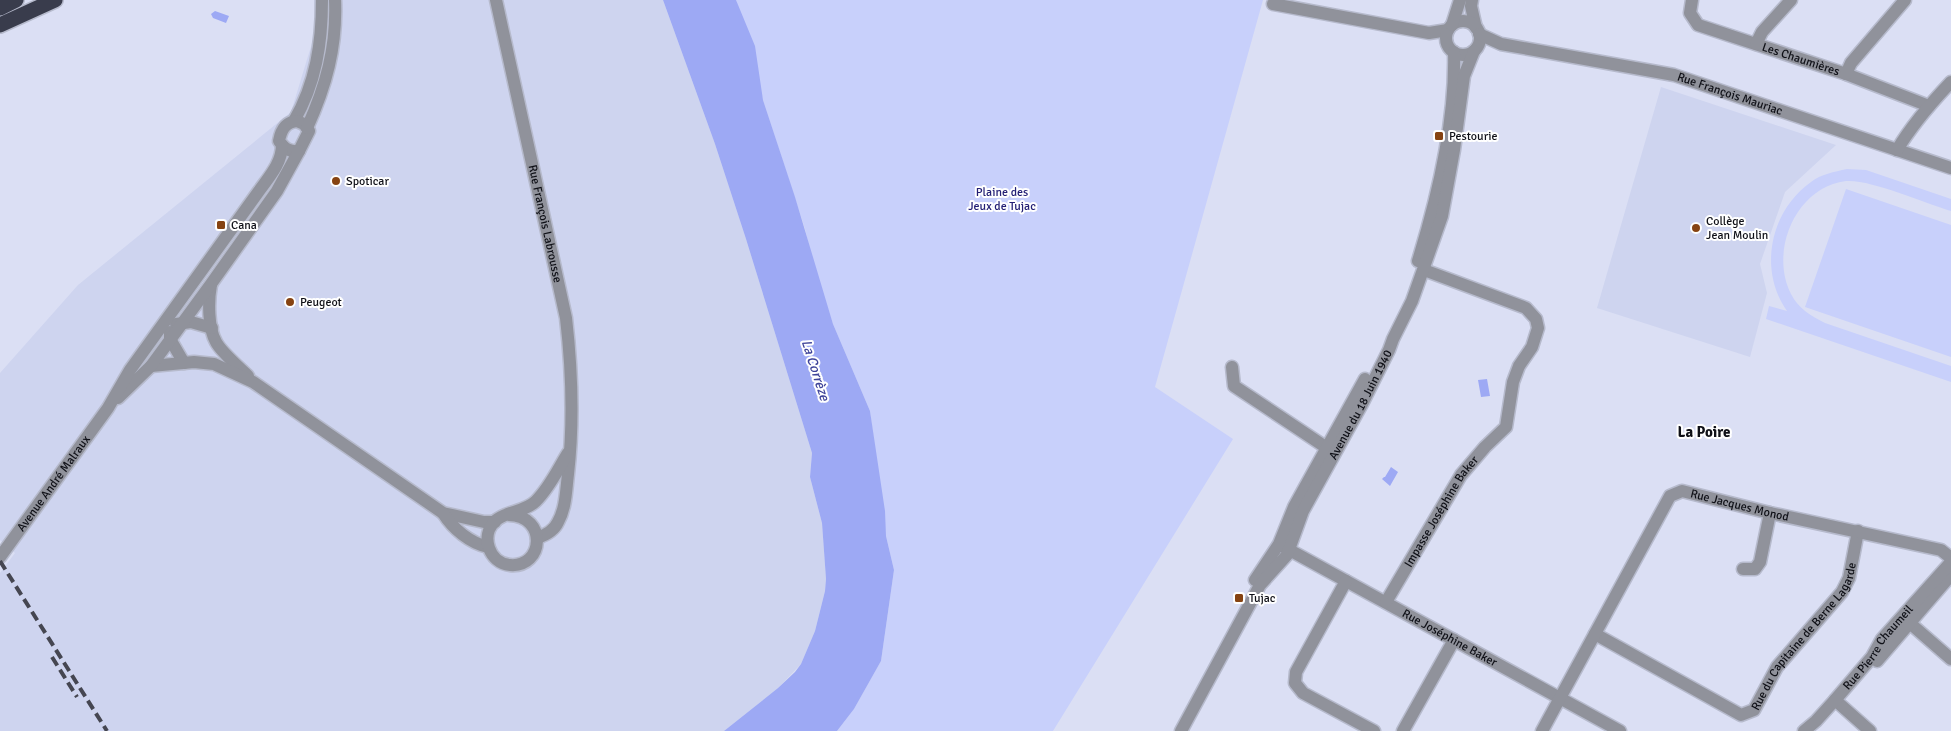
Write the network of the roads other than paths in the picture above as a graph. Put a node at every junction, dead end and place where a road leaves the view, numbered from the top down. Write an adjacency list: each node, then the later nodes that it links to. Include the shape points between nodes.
1 (16, 0): 12 (highway)
2 (55, 0): 13 (highway)
3 (322, 0): 20 (street, via 322,31 311,88)
4 (335, 0): 21 (street, via 333,45 327,79)
5 (496, 0): 37 (street, Rue François Labrousse, via 566,318 571,359)
6 (1460, 0): 14 (street, Avenue du 18 Juin 1940)
7 (1472, 0): 15 (street)
8 (1692, 0): 16 (street, Les Chaumières, via 1690,13 1698,25)
9 (1791, 0): 16 (street, Les Chaumières, via 1762,32)
10 (1904, 0): 17 (street, Les Chaumières, via 1851,63)
11 (1273, 4): 14 (street)
12 (0, 8)
13 (0, 25)
14 (1450, 38): 15 (street, via 1464,55); 15 (street, via 1462,21 1468,22); 38 (street, Avenue du 18 Juin 1940, via 1450,108 1433,209 1405,306)
15 (1477, 40): 23 (street, Rue François Mauriac, via 1674,75); 27 (street, Avenue du 18 Juin 1940, via 1464,76 1442,216)
16 (1756, 44): 17 (street, Les Chaumières)
17 (1846, 74): 19 (street, Les Chaumières)
18 (1951, 82): 19 (street)
19 (1929, 106): 23 (street)
20 (294, 121): 21 (street); 22 (street, via 284,126 279,141)
21 (307, 128): 24 (street, via 309,131)
22 (282, 145): 24 (street, via 291,152); 26 (street, Avenue André Malraux, via 277,164)
23 (1897, 150): 25 (street, Rue François Mauriac)
24 (299, 151): 28 (street, Avenue André Malraux, via 277,190)
25 (1951, 168)
26 (206, 266): 30 (street, Avenue André Malraux); 31 (street, Avenue André Malraux)
27 (1424, 270): 38 (street, Avenue du 18 Juin 1940, via 1390,350); 55 (street, Impasse Joséphine Baker, via 1526,308 1536,319 1538,328 1532,347 1518,366 1512,382 1506,426 1462,475)
28 (211, 284): 29 (street, Rue François Labrousse); 30 (street, Avenue André Malraux)
29 (212, 328): 30 (street, via 192,322); 35 (street, Rue François Labrousse, via 216,342)
30 (174, 329): 31 (street, Avenue André Malraux); 32 (street); 33 (street, Avenue André Malraux)
31 (146, 348): 36 (street, Avenue André Malraux)
32 (184, 363): 33 (street, Rue François Labrousse); 35 (street, Rue François Labrousse, via 214,364)
33 (152, 366): 36 (street, Avenue André Malraux)
34 (1232, 367): 38 (street, via 1234,386)
35 (253, 382): 41 (street, Rue François Labrousse)
36 (108, 408): 49 (street, Avenue André Malraux)
37 (570, 449): 39 (street, Rue François Labrousse); 40 (street, Rue François Labrousse)
38 (1331, 451): 48 (street, Avenue du 18 Juin 1940)
39 (566, 494): 40 (street, Rue François Labrousse); 46 (street, Rue François Labrousse, via 558,523 548,534)
40 (539, 498): 43 (street, Rue François Labrousse)
41 (443, 513): 44 (street, Rue François Labrousse); 47 (street, Rue François Labrousse, via 450,524 476,544)
42 (1770, 513): 45 (street, Rue Jacques Monod); 52 (street, via 1760,562 1755,569); 57 (street, Rue Jacques Monod, via 1682,491 1670,496)
43 (509, 515): 44 (street, Rue François Labrousse); 46 (street, via 525,518 536,530)
44 (495, 522): 47 (street, via 489,529)
45 (1858, 531): 50 (street, Rue Jacques Monod, via 1941,550); 57 (street, Rue du Capitaine de Berne Lagarde, via 1849,578 1842,592 1777,667 1754,710 1741,715)
46 (537, 538): 47 (street, Rue François Labrousse, via 533,554 520,564 500,562)
47 (488, 547)
48 (1284, 547): 54 (street, Rue Joséphine Baker); 62 (street, Avenue du 18 Juin 1940, via 1246,593); 63 (street, Avenue du 18 Juin 1940, via 1287,556 1266,577 1255,594)
49 (0, 557)
50 (1951, 558)
51 (1951, 562): 56 (street, Rue Pierre Chaumeil)
52 (1743, 569)
53 (1951, 575): 56 (street, Rue Pierre Chaumeil)
54 (1346, 581): 55 (street, Rue Joséphine Baker); 64 (street, via 1296,672 1296,682 1303,693)
55 (1386, 602): 58 (street, Rue Joséphine Baker)
56 (1906, 620): 59 (street); 61 (street, Rue Pierre Chaumeil, via 1882,639)
57 (1595, 634): 60 (street, Rue Jacques Monod)
58 (1454, 640): 60 (street, Rue Joséphine Baker); 65 (street)
59 (1951, 659)
60 (1559, 697): 66 (street, Rue Jacques Monod); 67 (street, Rue Joséphine Baker)
61 (1837, 702): 68 (street, Rue Pierre Chaumeil); 69 (street, Rue Pierre Chaumeil); 70 (street)
62 (1172, 731)
63 (1181, 731)
64 (1374, 731)
65 (1404, 731)
66 (1542, 731)
67 (1620, 731)
68 (1804, 731)
69 (1816, 731)
70 (1870, 731)

